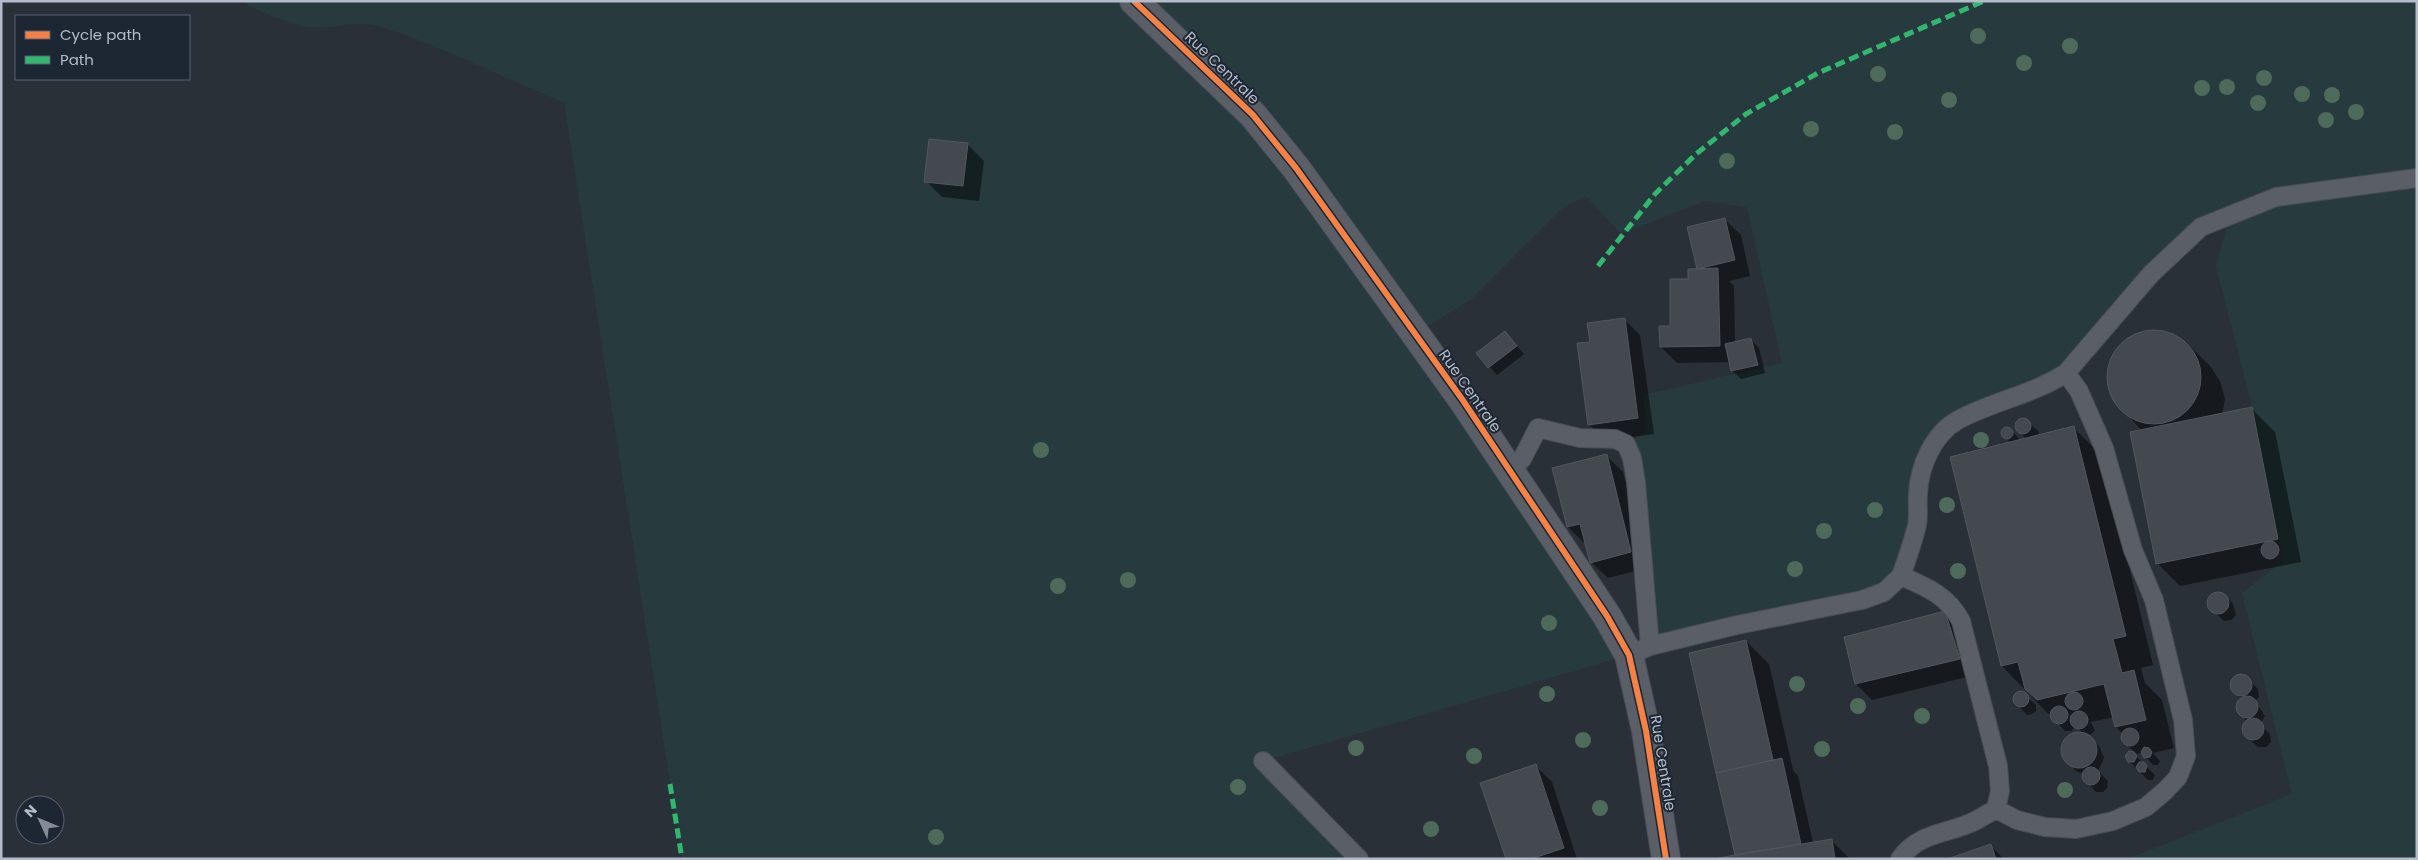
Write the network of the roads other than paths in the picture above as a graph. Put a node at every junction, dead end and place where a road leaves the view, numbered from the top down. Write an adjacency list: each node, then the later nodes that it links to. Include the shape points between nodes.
1 (1134, 1): 4 (street, Rue Centrale, via 1253,115 1290,161 1416,334)
2 (2417, 178): 3 (lane, via 2276,197 2201,227 2151,274)
3 (2066, 372): 5 (lane, via 2048,384 1958,420 1943,432 1923,466 1918,492 1918,523); 8 (lane, via 2079,391 2104,448 2133,550 2154,600 2183,720 2186,756 2178,777 2165,791 2146,807 2113,821 2076,829 2045,828 2017,820)
4 (1510, 472): 6 (street, Rue Centrale, via 1607,616); 6 (lane, via 1522,459 1538,428 1580,438 1615,439 1626,444 1636,482)
5 (1902, 576): 6 (lane, via 1884,592 1862,600 1737,625); 8 (lane, via 1944,598 1962,621 1998,766 2000,791)
6 (1640, 651): 10 (street, Rue Centrale, via 1646,731)
7 (1263, 761): 9 (lane)
8 (1996, 809): 11 (lane, via 1974,821 1928,836 1907,848)
9 (1358, 859)
10 (1666, 859)
11 (1900, 859)

